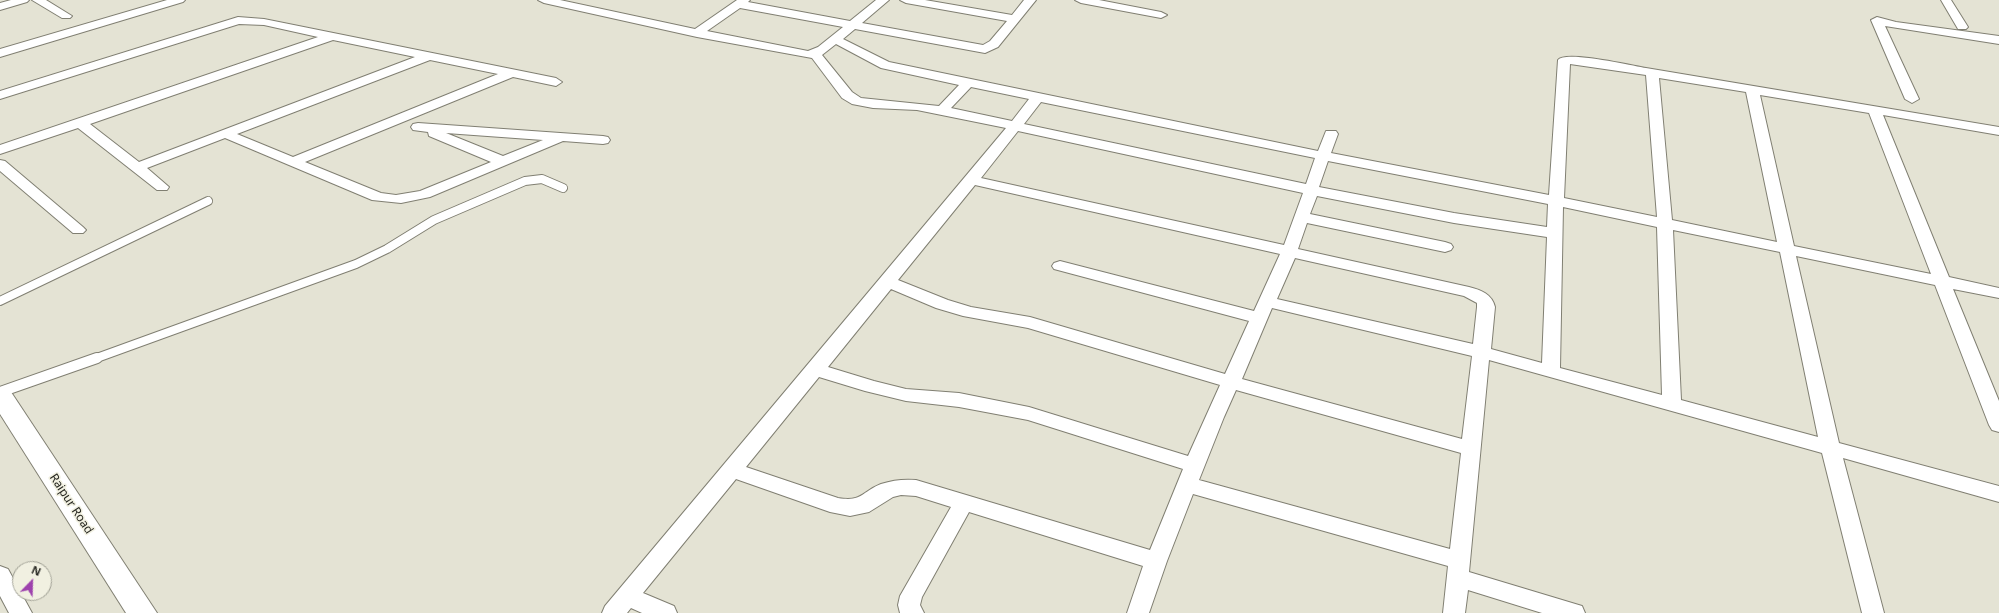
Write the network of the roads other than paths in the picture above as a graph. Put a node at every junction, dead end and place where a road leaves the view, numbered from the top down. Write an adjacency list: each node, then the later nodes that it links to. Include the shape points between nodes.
1 (23, 0): 12 (street)
2 (38, 0): 14 (street)
3 (179, 0): 24 (street)
4 (544, 0): 11 (street)
5 (884, 0): 17 (street)
6 (906, 0): 15 (street)
7 (1030, 0): 15 (street)
8 (1081, 0): 13 (street)
9 (1946, 1): 18 (street)
10 (741, 2): 17 (street); 19 (street)
11 (574, 3): 19 (street)
12 (0, 7)
13 (1161, 15)
14 (66, 16)
15 (1014, 19): 17 (street, via 994,44 985,49)
16 (1877, 20): 18 (street, via 1894,18); 23 (street, via 1895,25); 34 (street)
17 (852, 25): 22 (street)
18 (1962, 27): 20 (street)
19 (697, 33): 25 (street, via 801,54)
20 (1999, 33)
21 (329, 37): 26 (street); 32 (street, via 264,22 238,20); 38 (street)
22 (835, 39): 25 (street); 30 (street, via 885,65)
23 (1999, 40)
24 (0, 54)
25 (815, 54): 35 (street, via 847,95 856,101)
26 (428, 56): 28 (street); 42 (street)
27 (1652, 72): 31 (street); 57 (street, via 1564,60); 59 (street)
28 (511, 73): 29 (street); 37 (street)
29 (556, 82)
30 (968, 83): 33 (street); 35 (street)
31 (1752, 89): 36 (street); 63 (street)
32 (0, 95)
33 (1037, 98): 39 (street); 47 (street)
34 (1912, 99)
35 (942, 110): 39 (street)
36 (1874, 110): 41 (street); 67 (street)
37 (398, 119): 40 (street); 48 (street)
38 (81, 123): 46 (street); 51 (street)
39 (1015, 126): 52 (street); 55 (street)
40 (418, 127): 44 (street); 49 (street)
41 (1999, 131)
42 (226, 134): 48 (street); 51 (street)
43 (1331, 134): 47 (street)
44 (562, 138): 45 (street); 49 (street)
45 (603, 140)
46 (0, 150)
47 (1324, 156): 55 (street); 57 (street)
48 (293, 162): 49 (street, via 390,200 408,199 425,194)
49 (504, 162)
50 (0, 164): 60 (street)
51 (138, 167): 53 (street)
52 (972, 180): 64 (street); 66 (street)
53 (162, 187)
54 (563, 188): 76 (lane, via 542,179 525,181 434,220 387,249 356,264)
55 (1311, 190): 58 (street); 61 (street, via 1454,218)
56 (208, 201): 69 (lane)
57 (1556, 201): 59 (street); 61 (street)
58 (1302, 218): 62 (street); 64 (street)
59 (1665, 224): 63 (street); 77 (street)
60 (78, 230)
61 (1555, 233): 74 (street)
62 (1445, 247)
63 (1788, 250): 67 (street); 79 (street)
64 (1290, 252): 70 (street); 72 (street, via 1479,296 1485,301 1486,307)
65 (1060, 266): 71 (street)
66 (887, 282): 73 (street); 75 (street, via 969,312 1030,323)
67 (1943, 282): 68 (street); 78 (street)
68 (1999, 293)
69 (0, 301)
70 (1268, 302): 71 (street); 72 (street)
71 (1260, 318): 75 (street)
72 (1481, 352): 74 (street); 80 (street)
73 (815, 369): 81 (street); 82 (street, via 906,395 959,400 1029,414)
74 (1551, 372): 77 (street)
75 (1231, 382): 80 (street); 82 (street)
76 (1, 396): 91 (street, Raipur Road)
77 (1672, 405): 79 (street)
78 (1999, 425)
79 (1830, 448): 83 (street); 96 (street)
80 (1472, 449): 86 (street)
81 (732, 470): 84 (street, via 836,506 850,508 862,506 887,490 901,487 916,488); 88 (street)
82 (1190, 474): 85 (street); 86 (street)
83 (1999, 494)
84 (964, 503): 85 (street); 93 (street, via 911,596 908,604)
85 (1156, 561): 89 (street)
86 (1459, 569): 94 (street); 95 (street)
87 (0, 575): 90 (street)
88 (620, 605): 92 (street)
89 (1142, 612)
90 (21, 613)
91 (142, 613)
92 (666, 613)
93 (913, 613)
94 (1454, 613)
95 (1574, 613)
96 (1873, 613)

